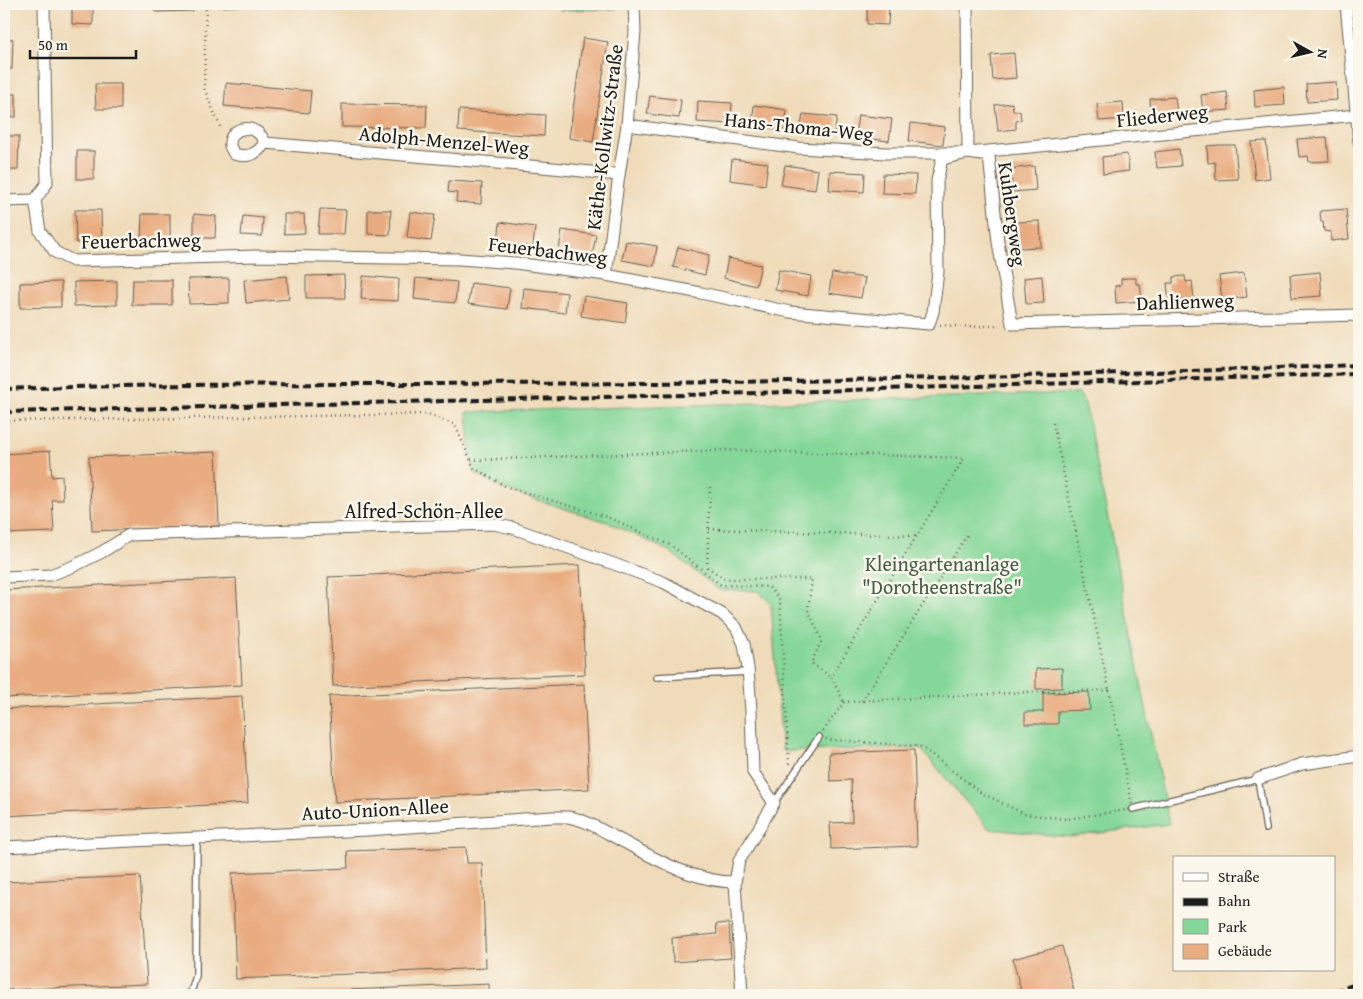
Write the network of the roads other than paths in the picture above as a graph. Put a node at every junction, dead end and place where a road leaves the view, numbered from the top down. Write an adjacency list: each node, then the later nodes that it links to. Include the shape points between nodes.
1 (44, 4): 11 (street, via 47,183)
2 (634, 4): 6 (street, Käthe-Kollwitz-Straße, via 635,32)
3 (967, 4): 9 (street, Kuhbergweg)
4 (1346, 4): 5 (street)
5 (1358, 115): 7 (street); 9 (street, Fliederweg)
6 (627, 125): 9 (street, Hans-Thoma-Weg, via 799,148); 10 (street, Käthe-Kollwitz-Straße)
7 (1359, 142)
8 (265, 144): 10 (street, Adolph-Menzel-Weg)
9 (968, 153): 13 (street, Feuerbachweg, via 942,159 938,176 938,272 929,324 790,312); 15 (street, Kuhbergweg, via 989,156 998,242)
10 (619, 175): 13 (street, Käthe-Kollwitz-Straße)
11 (34, 200): 12 (street); 13 (street, Feuerbachweg, via 40,231 55,252 74,261 258,256 459,259)
12 (4, 201)
13 (606, 275)
14 (1359, 315): 15 (street, Dahlienweg)
15 (1012, 324)
16 (4, 577): 17 (street, Alfred-Schön-Allee, via 50,575 81,563 129,535 494,524 663,582 722,614 736,627 744,644)
17 (748, 672): 18 (lane); 22 (street, Alfred-Schön-Allee, via 753,772)
18 (656, 677)
19 (819, 737): 22 (lane)
20 (1359, 756): 21 (street, via 1302,764)
21 (1258, 779): 23 (lane); 24 (lane)
22 (774, 803): 27 (street, via 739,861)
23 (1133, 810)
24 (1266, 829)
25 (197, 838): 26 (street, Auto-Union-Allee); 27 (street, Auto-Union-Allee, via 569,817 692,874 717,882); 28 (lane, via 196,976)
26 (4, 847)
27 (735, 882): 29 (street)
28 (190, 995)
29 (742, 995)

